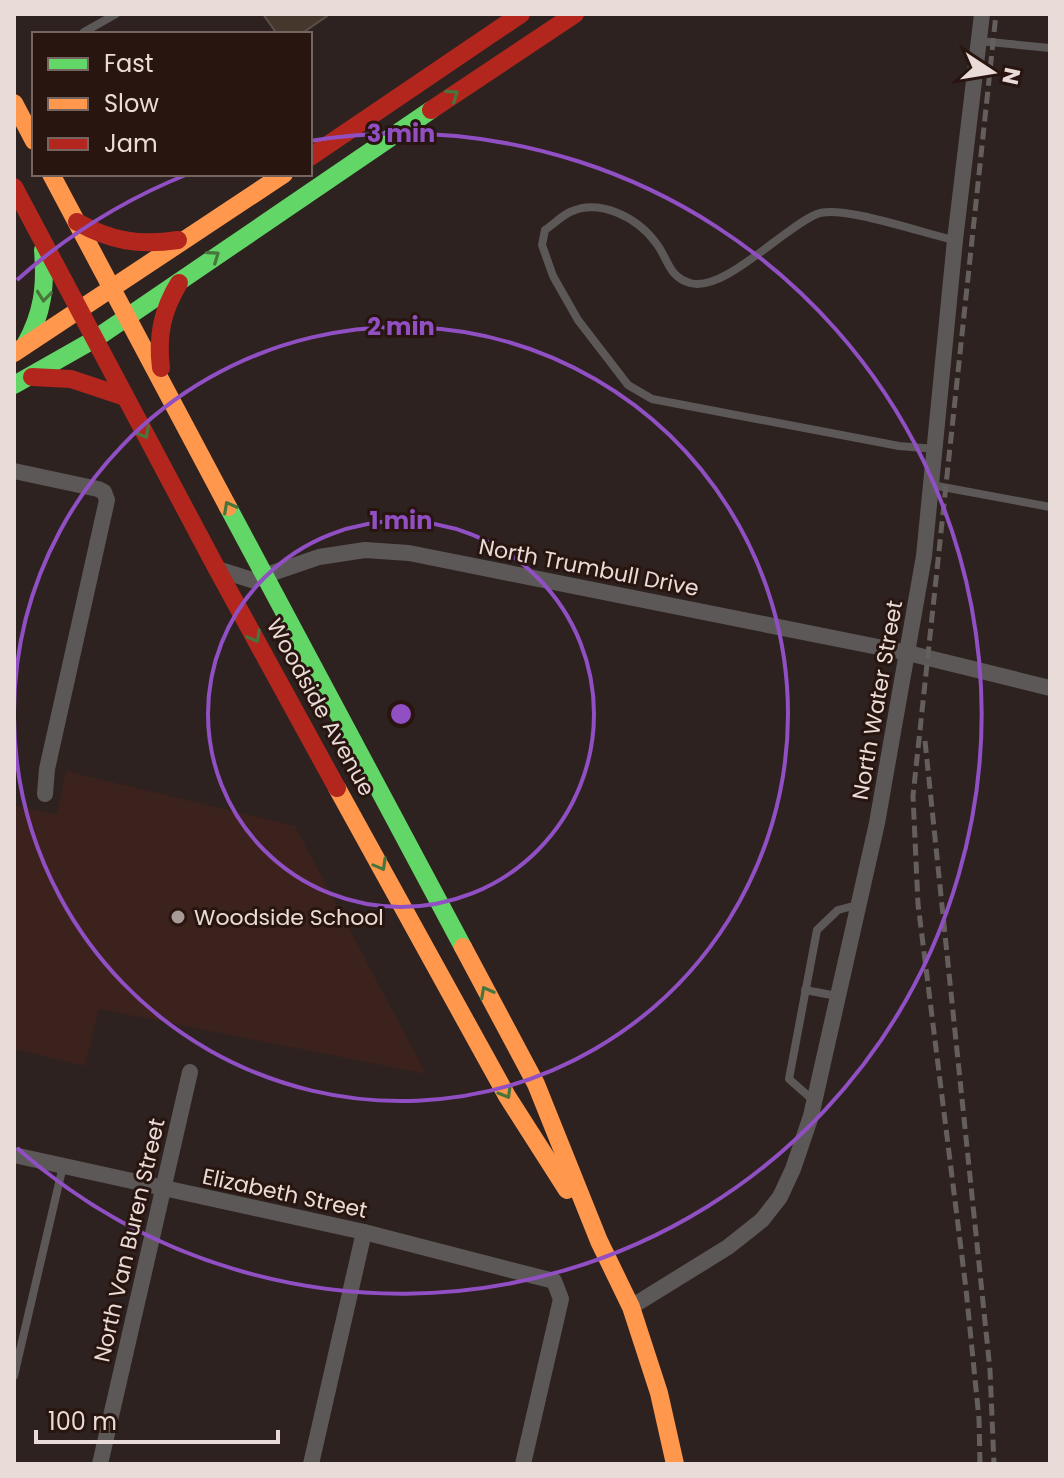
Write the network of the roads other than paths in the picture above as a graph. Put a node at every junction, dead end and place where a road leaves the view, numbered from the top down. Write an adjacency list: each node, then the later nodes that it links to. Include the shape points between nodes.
1 (116, 14): 5 (lane)
2 (521, 14): 10 (street)
3 (575, 14): 18 (street, one-way to 3)
4 (982, 14): 6 (street, North Water Street)
5 (84, 32)
6 (979, 41): 7 (lane); 17 (street, North Water Street)
7 (1050, 48)
8 (14, 103): 9 (street)
9 (32, 137)
10 (312, 156)
11 (52, 176): 14 (street, Woodside Avenue)
12 (281, 176): 15 (street)
13 (14, 187): 16 (street, Woodside Avenue)
14 (77, 222): 15 (street, via 124,243); 19 (street, Woodside Avenue)
15 (188, 238): 19 (street)
16 (42, 240): 20 (street, Woodside Avenue); 23 (street, one-way to 23, via 45,304)
17 (955, 240): 28 (street, North Water Street); 28 (lane, via 863,216 820,212 740,267 702,284 670,272 643,227 598,208 571,212 545,230 542,245 578,320 628,385 652,399)
18 (182, 278): 21 (street); 26 (street, via 160,322 157,344)
19 (112, 288): 20 (street); 21 (street, Woodside Avenue)
20 (79, 310): 22 (street, Woodside Avenue); 23 (street)
21 (128, 316): 22 (street); 26 (street, Woodside Avenue)
22 (95, 339): 24 (street); 27 (street, Woodside Avenue)
23 (19, 350)
24 (32, 377): 25 (street); 27 (street, via 71,379)
25 (14, 385)
26 (165, 386): 33 (street, Woodside Avenue, one-way to 26)
27 (125, 397): 32 (street, Woodside Avenue, one-way to 32)
28 (935, 449): 30 (street, North Water Street)
29 (14, 471): 36 (street, via 98,489 107,505)
30 (931, 485): 31 (lane); 34 (street, North Water Street)
31 (1050, 507)
32 (217, 569): 33 (street, North Trumbull Drive, via 252,580); 46 (street, Woodside Avenue, one-way to 46, via 507,1096)
33 (266, 576): 34 (street, North Trumbull Drive, via 319,557 365,550 409,553); 46 (street, Woodside Avenue, one-way to 33, via 536,1084)
34 (908, 653): 35 (street, North Trumbull Drive); 37 (street, North Water Street)
35 (1050, 688)
36 (45, 794)
37 (858, 905): 38 (lane, via 838,910 817,930); 39 (street, North Water Street)
38 (805, 990): 39 (lane); 41 (lane, via 789,1079)
39 (837, 996): 41 (street, North Water Street)
40 (190, 1072): 44 (street, North Van Buren Street)
41 (814, 1101): 47 (street, North Water Street, via 793,1169 762,1220)
42 (14, 1155): 43 (street, Elizabeth Street)
43 (63, 1166): 44 (street, Elizabeth Street); 48 (lane)
44 (164, 1189): 45 (street, Elizabeth Street); 49 (street, North Van Buren Street)
45 (364, 1232): 50 (street); 51 (street, Elizabeth Street, via 554,1281 561,1299)
46 (599, 1241): 47 (street, Woodside Avenue)
47 (631, 1307): 52 (street, Woodside Avenue)
48 (14, 1376)
49 (100, 1464)
50 (311, 1464)
51 (523, 1464)
52 (675, 1464)

